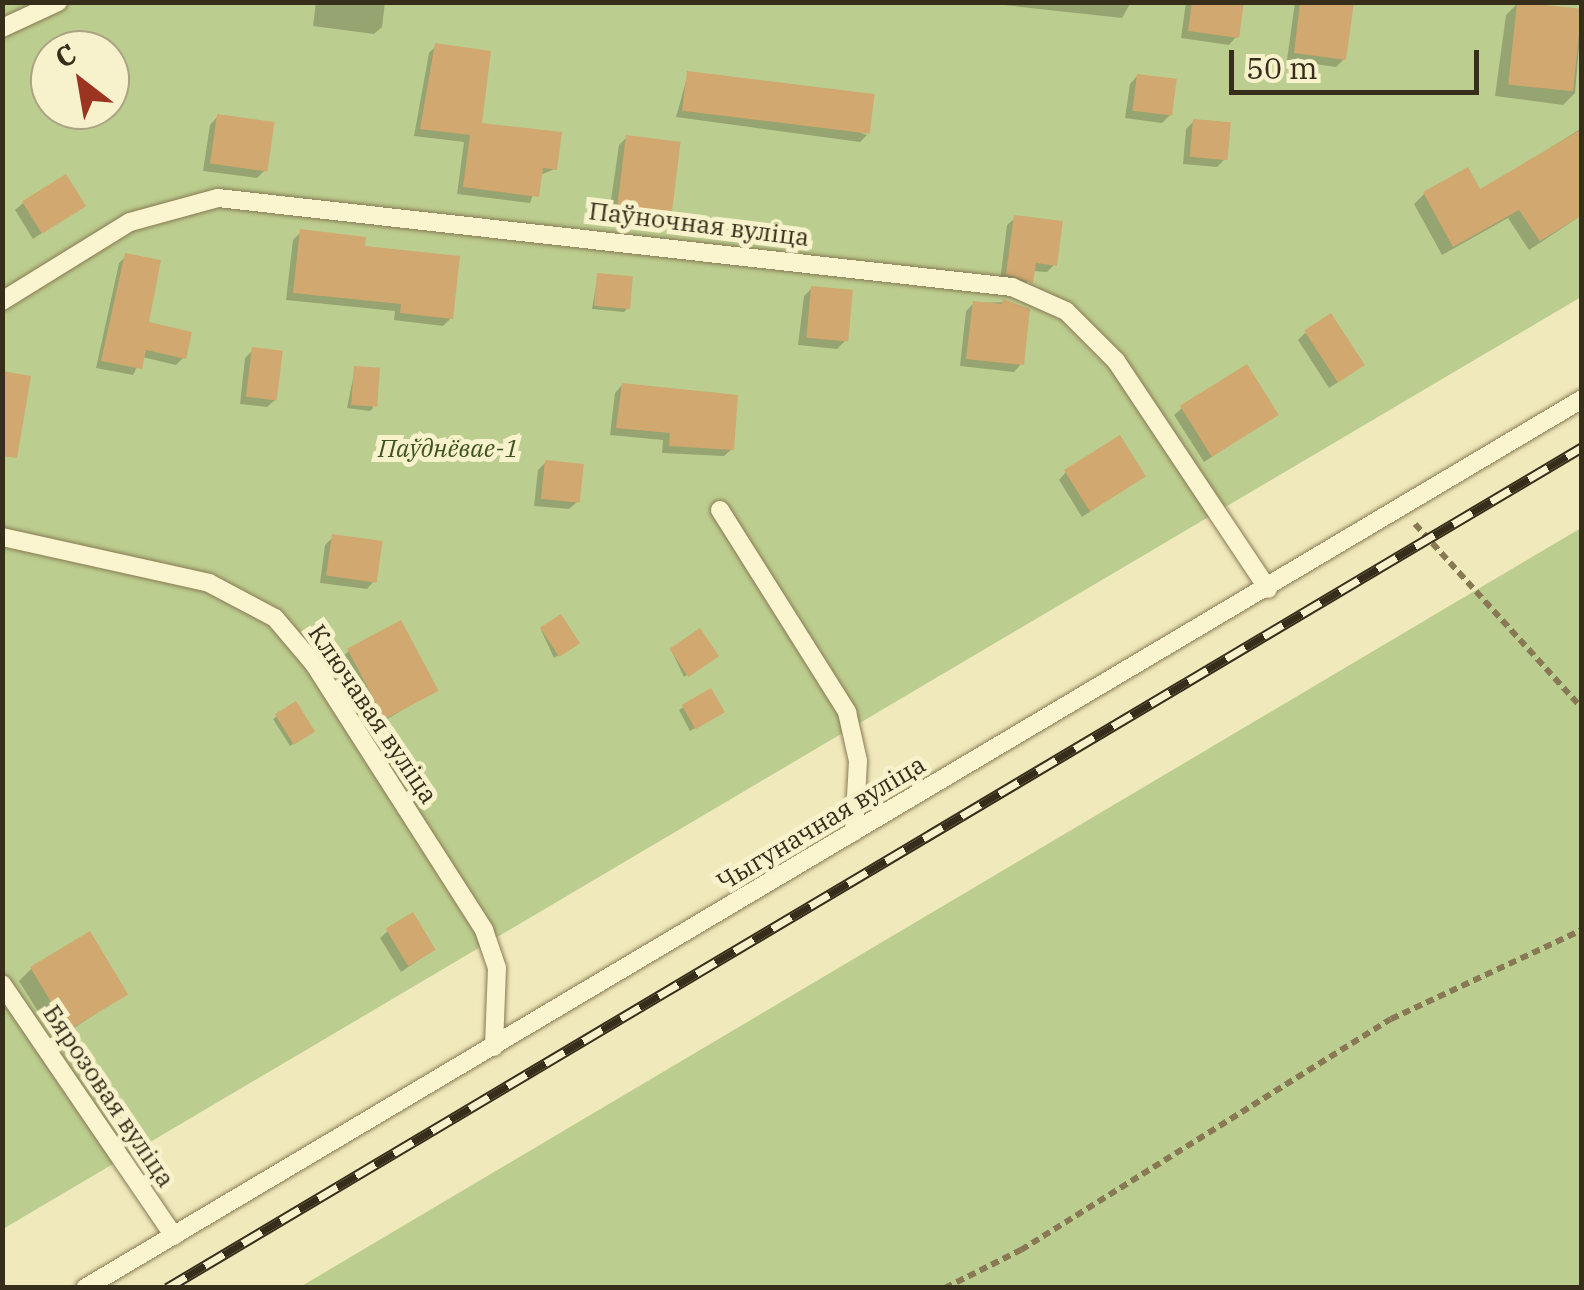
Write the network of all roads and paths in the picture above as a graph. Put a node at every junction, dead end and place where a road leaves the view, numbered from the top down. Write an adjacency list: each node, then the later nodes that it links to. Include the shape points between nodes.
1 (58, 2): 2 (lane)
2 (2, 28)
3 (2, 301): 8 (lane, Паўночная вуліца, via 130,222 218,198 1012,288 1066,311 1116,361)
4 (1582, 399): 5 (lane, Чыгуначная вуліца)
5 (1401, 508): 8 (lane, Чыгуначная вуліца); 9 (path)
6 (720, 510): 10 (lane, via 848,712 858,761)
7 (2, 536): 13 (lane, Ключавая вуліца, via 208,583 275,618 326,681 484,930 496,968)
8 (1268, 589): 10 (lane, Чыгуначная вуліца)
9 (1582, 708)
10 (854, 832): 13 (lane, Чыгуначная вуліца)
11 (1582, 930): 16 (path, via 1391,1019 1022,1250)
12 (2, 984): 14 (lane, Бярозовая вуліца)
13 (494, 1047): 14 (lane, Чыгуначная вуліца)
14 (174, 1236): 15 (lane, Чыгуначная вуліца)
15 (84, 1288)
16 (945, 1288)

